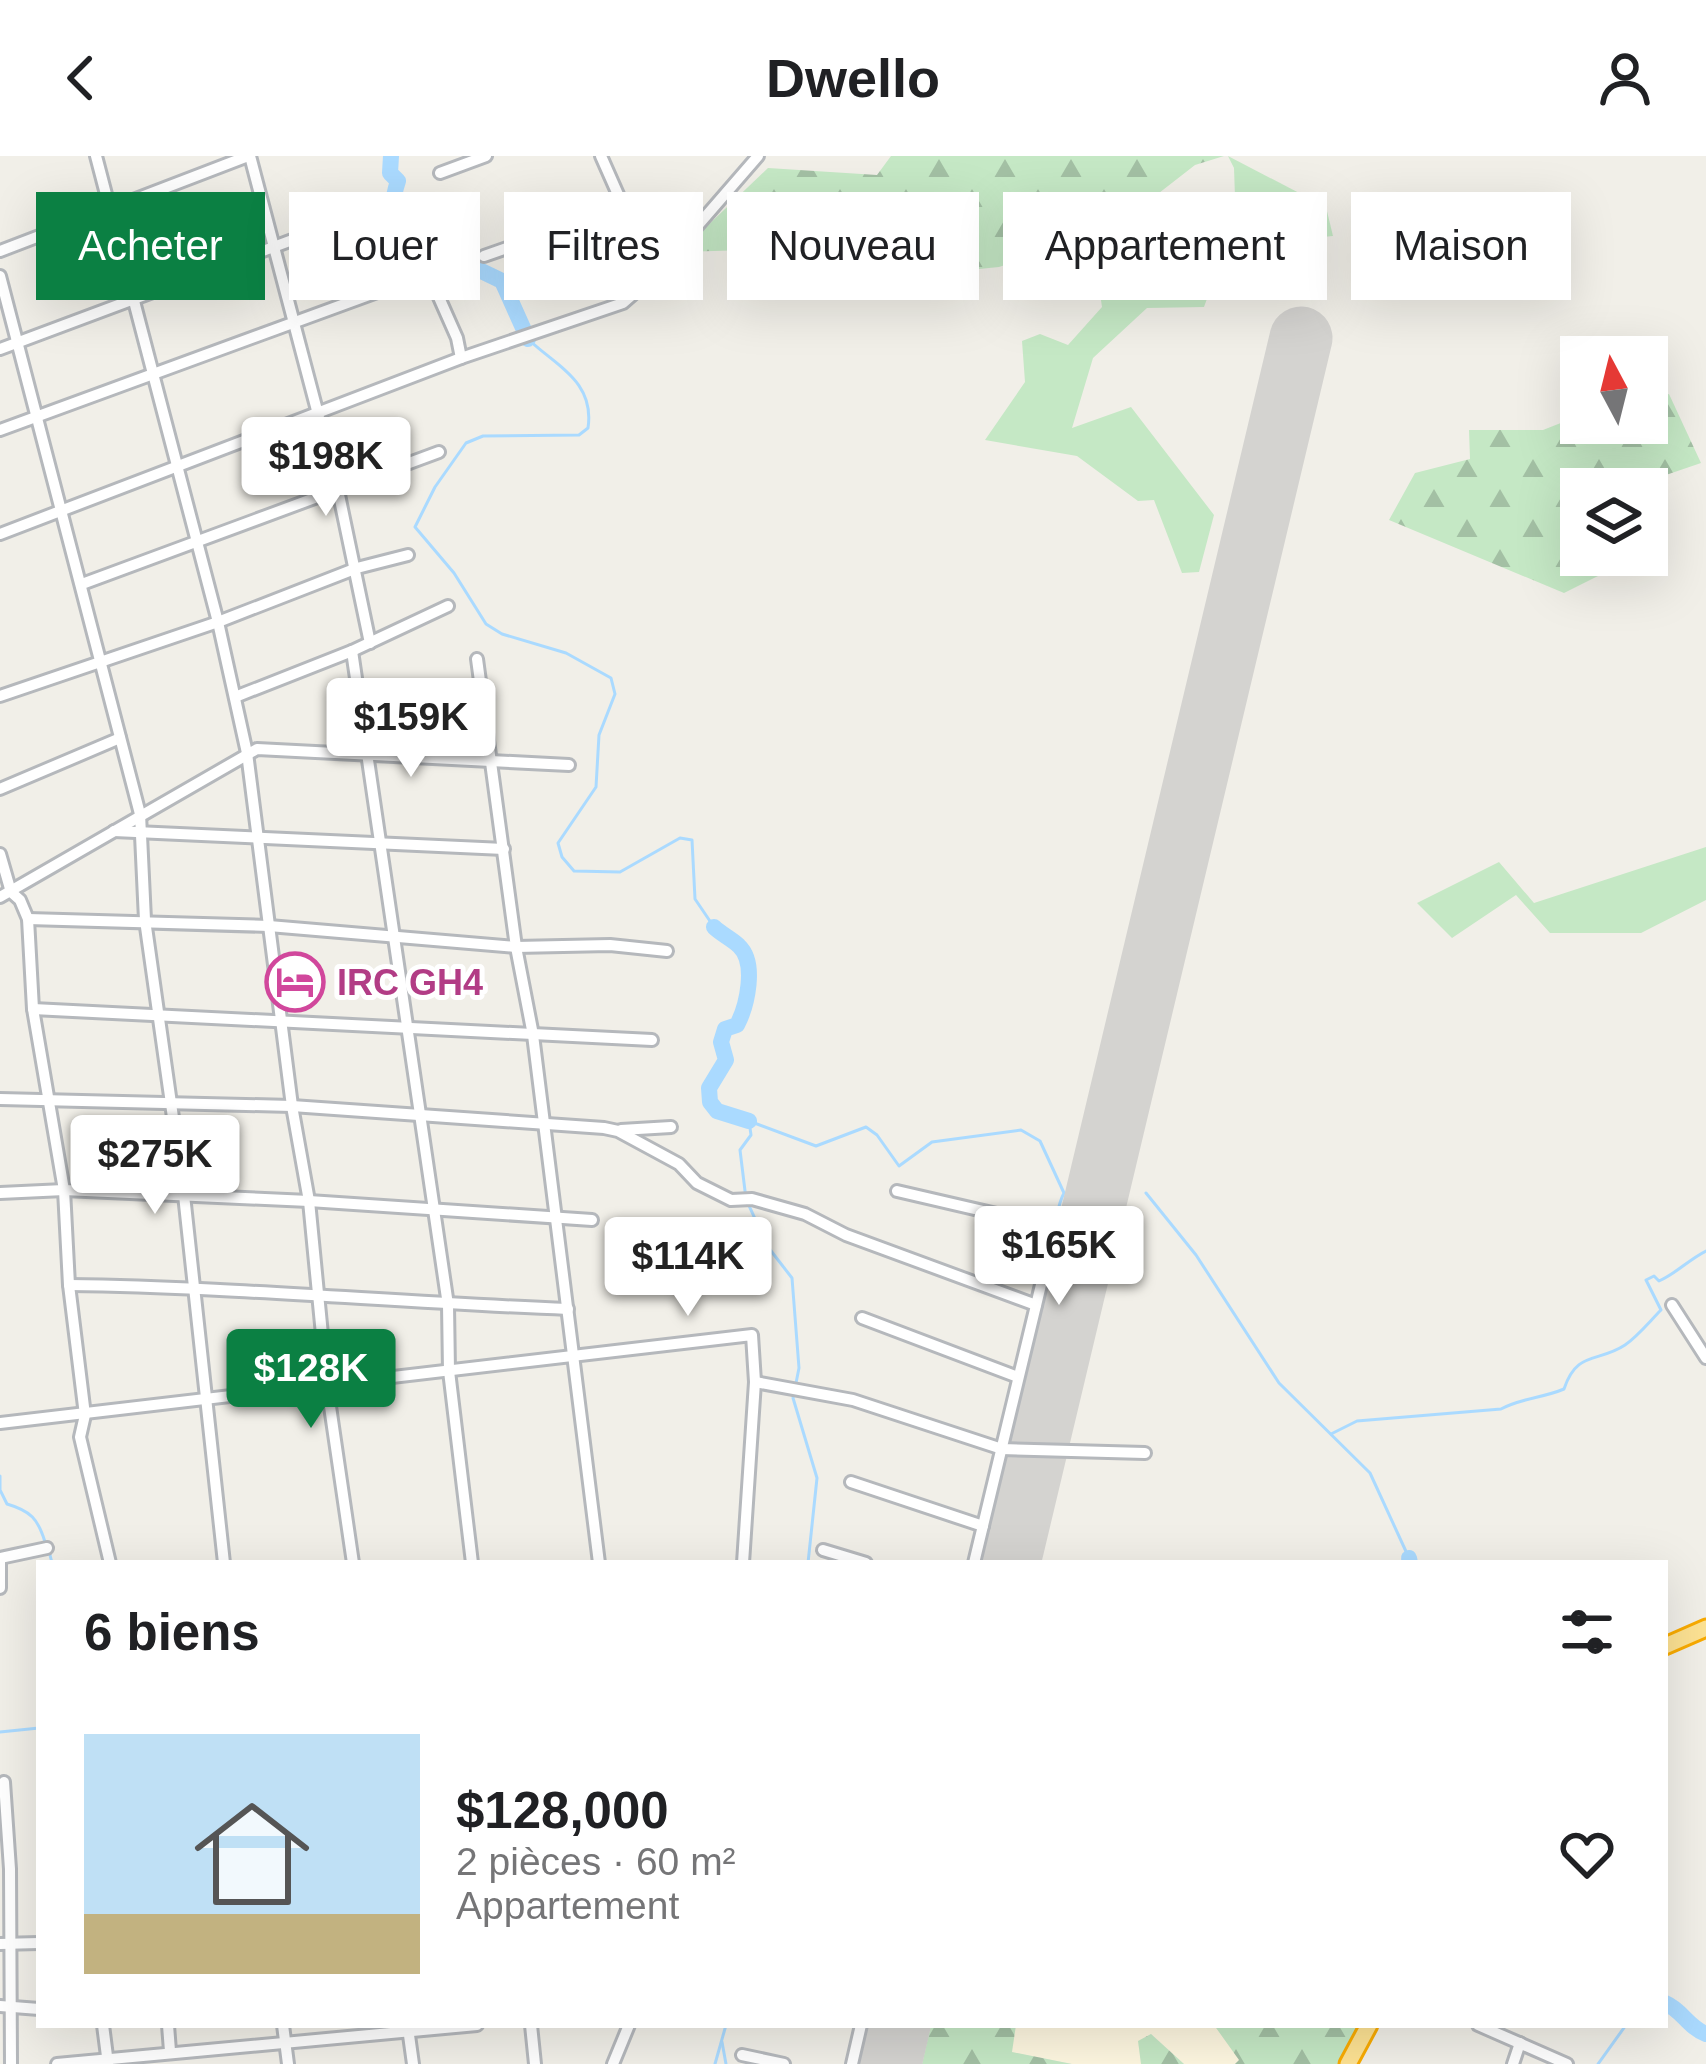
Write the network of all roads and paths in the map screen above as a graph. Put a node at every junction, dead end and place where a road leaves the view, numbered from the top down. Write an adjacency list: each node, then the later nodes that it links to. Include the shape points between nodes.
1 (95, 156): 7 (street)
2 (249, 156): 8 (street); 13 (street)
3 (486, 156): 6 (street)
4 (602, 156): 9 (street)
5 (758, 156): 10 (street)
6 (440, 173)
7 (105, 192)
8 (152, 192)
9 (618, 192)
10 (703, 219)
11 (36, 236): 16 (street)
12 (289, 239): 13 (street)
13 (273, 245): 14 (street); 22 (street)
14 (265, 248)
15 (504, 249): 17 (street)
16 (0, 250)
17 (484, 256)
18 (0, 275): 23 (street)
19 (129, 300): 23 (street)
20 (132, 300): 26 (street)
21 (626, 300): 25 (street)
22 (292, 323): 25 (street, via 421,276 430,278); 26 (street); 27 (street)
23 (18, 342): 24 (street); 28 (street)
24 (0, 349)
25 (460, 358): 27 (street)
26 (152, 377): 28 (street); 31 (street)
27 (317, 412): 31 (street); 32 (street)
28 (34, 418): 29 (street); 33 (street)
29 (0, 430)
30 (440, 452): 32 (street)
31 (176, 466): 33 (street); 35 (street)
32 (338, 490): 35 (street); 37 (street)
33 (59, 509): 34 (street); 38 (street)
34 (0, 534)
35 (197, 542): 38 (street); 40 (street)
36 (408, 555): 37 (street)
37 (357, 568): 40 (street); 41 (street)
38 (82, 584): 44 (street)
39 (448, 605): 41 (street)
40 (218, 622): 44 (street); 46 (street)
41 (370, 643): 42 (street)
42 (352, 651): 46 (street); 49 (street)
43 (477, 659): 50 (street)
44 (101, 662): 45 (street); 47 (street)
45 (0, 696)
46 (235, 697): 48 (street)
47 (120, 738): 52 (street); 53 (street)
48 (247, 753): 49 (street); 53 (street); 56 (street)
49 (369, 754): 50 (street); 57 (street)
50 (491, 762): 51 (street); 58 (street)
51 (569, 765)
52 (0, 789)
53 (140, 814): 54 (street); 55 (street)
54 (138, 830): 55 (street); 56 (street); 62 (street)
55 (111, 831): 60 (street)
56 (257, 836): 57 (street); 63 (street)
57 (378, 844): 58 (street); 64 (street)
58 (504, 848): 65 (street)
59 (0, 854): 60 (street)
60 (5, 895): 61 (street, via 20,900)
61 (28, 919): 62 (street); 67 (street)
62 (145, 920): 63 (street); 68 (street)
63 (269, 926): 64 (street); 69 (street)
64 (394, 936): 65 (street); 70 (street)
65 (516, 947): 66 (street); 71 (street)
66 (667, 951)
67 (32, 1009): 68 (street); 74 (street)
68 (159, 1013): 69 (street); 75 (street)
69 (281, 1019): 70 (street); 76 (street)
70 (409, 1028): 71 (street); 77 (street)
71 (533, 1035): 72 (street); 78 (street)
72 (652, 1040)
73 (0, 1099): 74 (street)
74 (48, 1101): 75 (street); 81 (street)
75 (170, 1105): 76 (street); 84 (street)
76 (292, 1106): 77 (street); 85 (street)
77 (418, 1117): 78 (street); 86 (street)
78 (542, 1127): 80 (street); 87 (street)
79 (671, 1127): 80 (street)
80 (618, 1130): 93 (street, via 731,1200 752,1198 820,1219)
81 (64, 1190): 83 (street); 84 (street); 89 (street)
82 (897, 1190): 93 (street, via 1042,1227 1052,1248)
83 (0, 1193)
84 (184, 1196): 85 (street); 90 (street)
85 (309, 1201): 86 (street); 91 (street)
86 (432, 1209): 87 (street); 92 (street)
87 (554, 1217): 88 (street); 95 (street)
88 (592, 1220)
89 (69, 1285): 90 (street); 104 (street)
90 (194, 1287): 91 (street); 103 (street)
91 (320, 1294): 92 (street); 102 (street)
92 (448, 1305): 95 (street); 99 (street)
93 (1036, 1305): 100 (street)
94 (1672, 1305): 98 (street)
95 (568, 1309): 97 (street)
96 (862, 1318): 100 (street)
97 (574, 1355): 99 (street); 101 (street, via 752,1335); 116 (street)
98 (1706, 1358)
99 (449, 1372): 102 (street); 115 (street)
100 (1018, 1377): 106 (street)
101 (754, 1382): 106 (street, via 853,1400); 117 (street)
102 (327, 1386): 103 (street); 114 (street)
103 (204, 1401): 104 (street); 113 (street)
104 (85, 1415): 105 (street); 112 (street, via 80,1437)
105 (0, 1424)
106 (1002, 1449): 107 (street); 109 (street)
107 (1145, 1454)
108 (850, 1482): 109 (street)
109 (983, 1526): 119 (street)
110 (47, 1548): 120 (street, via 0,1558)
111 (823, 1550): 118 (street)
112 (109, 1560)
113 (224, 1560)
114 (353, 1560)
115 (472, 1560)
116 (598, 1560)
117 (743, 1560)
118 (856, 1560)
119 (975, 1560)
120 (0, 1588)
121 (1706, 1628): 122 (highway)
122 (1668, 1645)
123 (4, 1782): 125 (street)
124 (36, 1942): 125 (street)
125 (4, 1944): 126 (street)
126 (5, 2006): 127 (street); 142 (street)
127 (36, 2009)
128 (104, 2028): 141 (street)
129 (168, 2028): 139 (street)
130 (283, 2028): 137 (street)
131 (408, 2028): 137 (street); 145 (street)
132 (531, 2028): 146 (street)
133 (628, 2028): 147 (street)
134 (860, 2028): 149 (street)
135 (1367, 2028): 150 (highway)
136 (1485, 2028): 138 (street)
137 (285, 2041): 139 (street); 144 (street)
138 (1520, 2043): 151 (street); 152 (street)
139 (170, 2050): 141 (street)
140 (742, 2055): 148 (street)
141 (108, 2062): 143 (street)
142 (11, 2064)
143 (57, 2064)
144 (288, 2064)
145 (412, 2064)
146 (535, 2064)
147 (613, 2064)
148 (784, 2064)
149 (853, 2064)
150 (1348, 2064)
151 (1513, 2064)
152 (1567, 2064)

